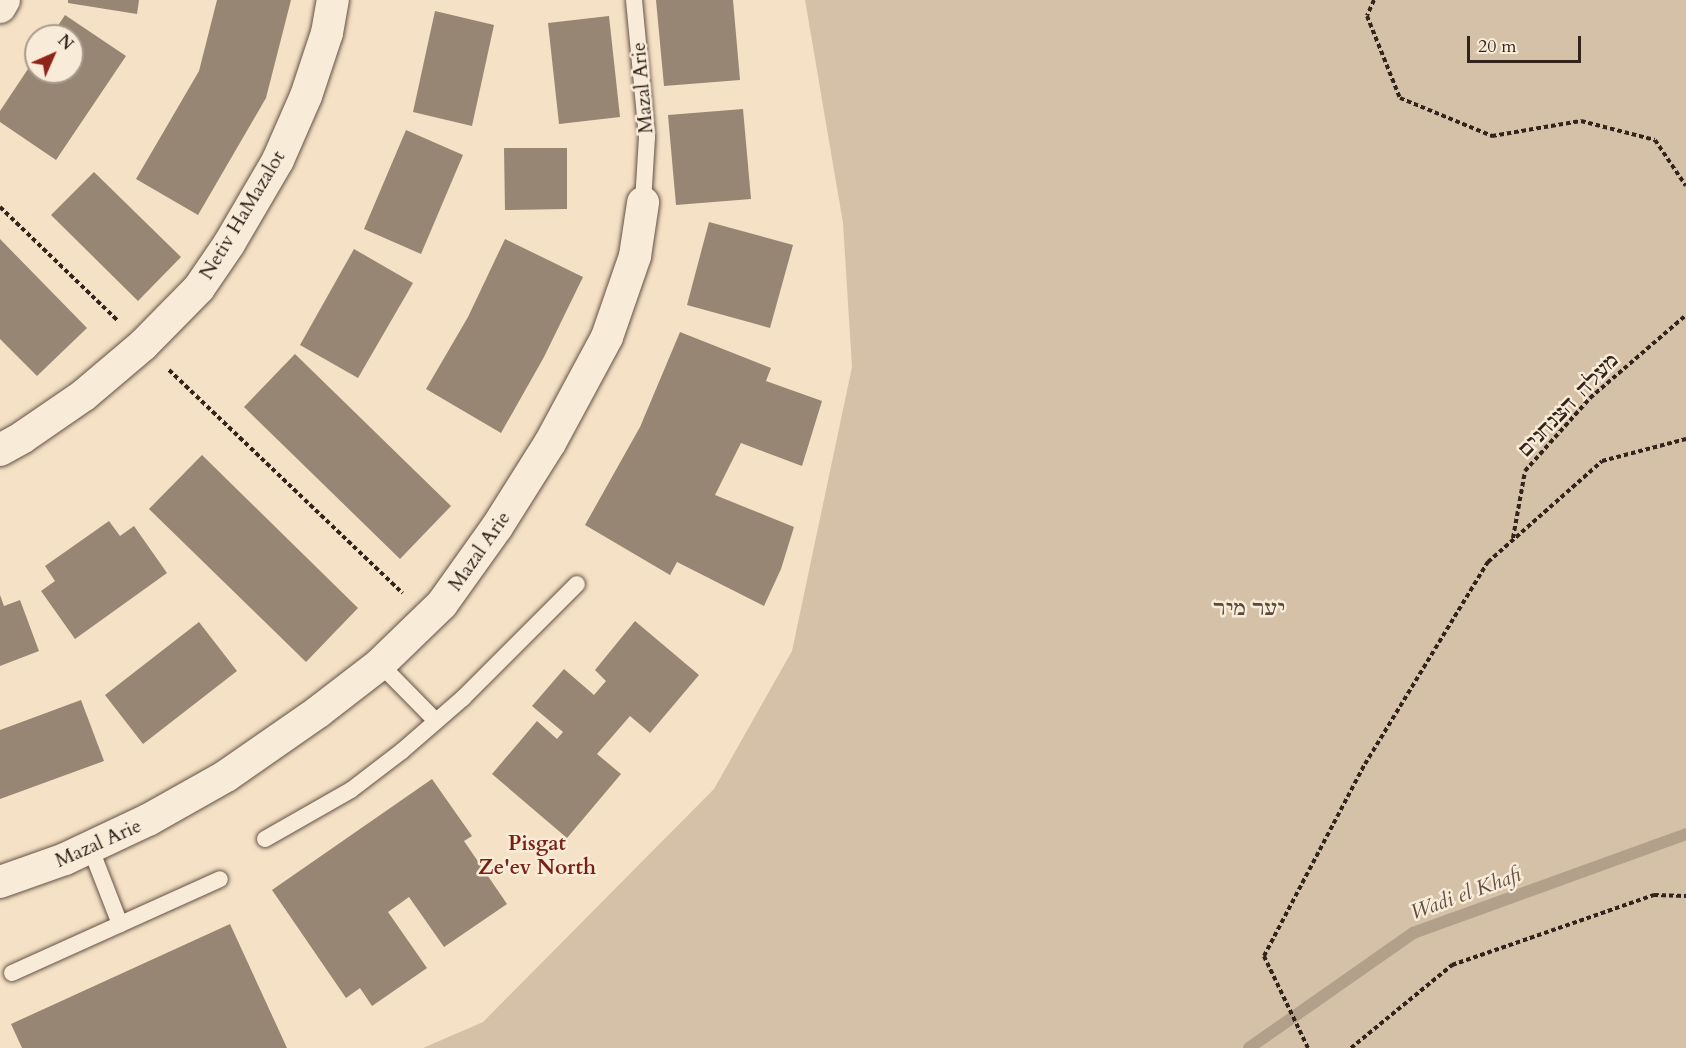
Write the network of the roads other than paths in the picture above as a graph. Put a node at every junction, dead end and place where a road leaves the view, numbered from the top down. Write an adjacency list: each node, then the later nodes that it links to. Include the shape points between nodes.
1 (4, 0): 4 (street)
2 (333, 0): 6 (street, Netiv HaMazalot, via 327,33 306,96 278,160 199,288 143,345 84,395)
3 (633, 0): 5 (lane, Mazal Arie, via 647,137)
4 (0, 7)
5 (643, 203): 8 (street, Mazal Arie, via 636,255 607,337 550,443 442,604)
6 (0, 450)
7 (577, 584): 9 (lane)
8 (380, 664): 9 (lane); 11 (street, Mazal Arie, via 226,776)
9 (436, 721): 10 (lane, via 351,790)
10 (265, 839)
11 (90, 847): 13 (street, Mazal Arie); 14 (lane)
12 (220, 879): 14 (lane)
13 (0, 882)
14 (120, 924): 15 (lane)
15 (12, 973)

